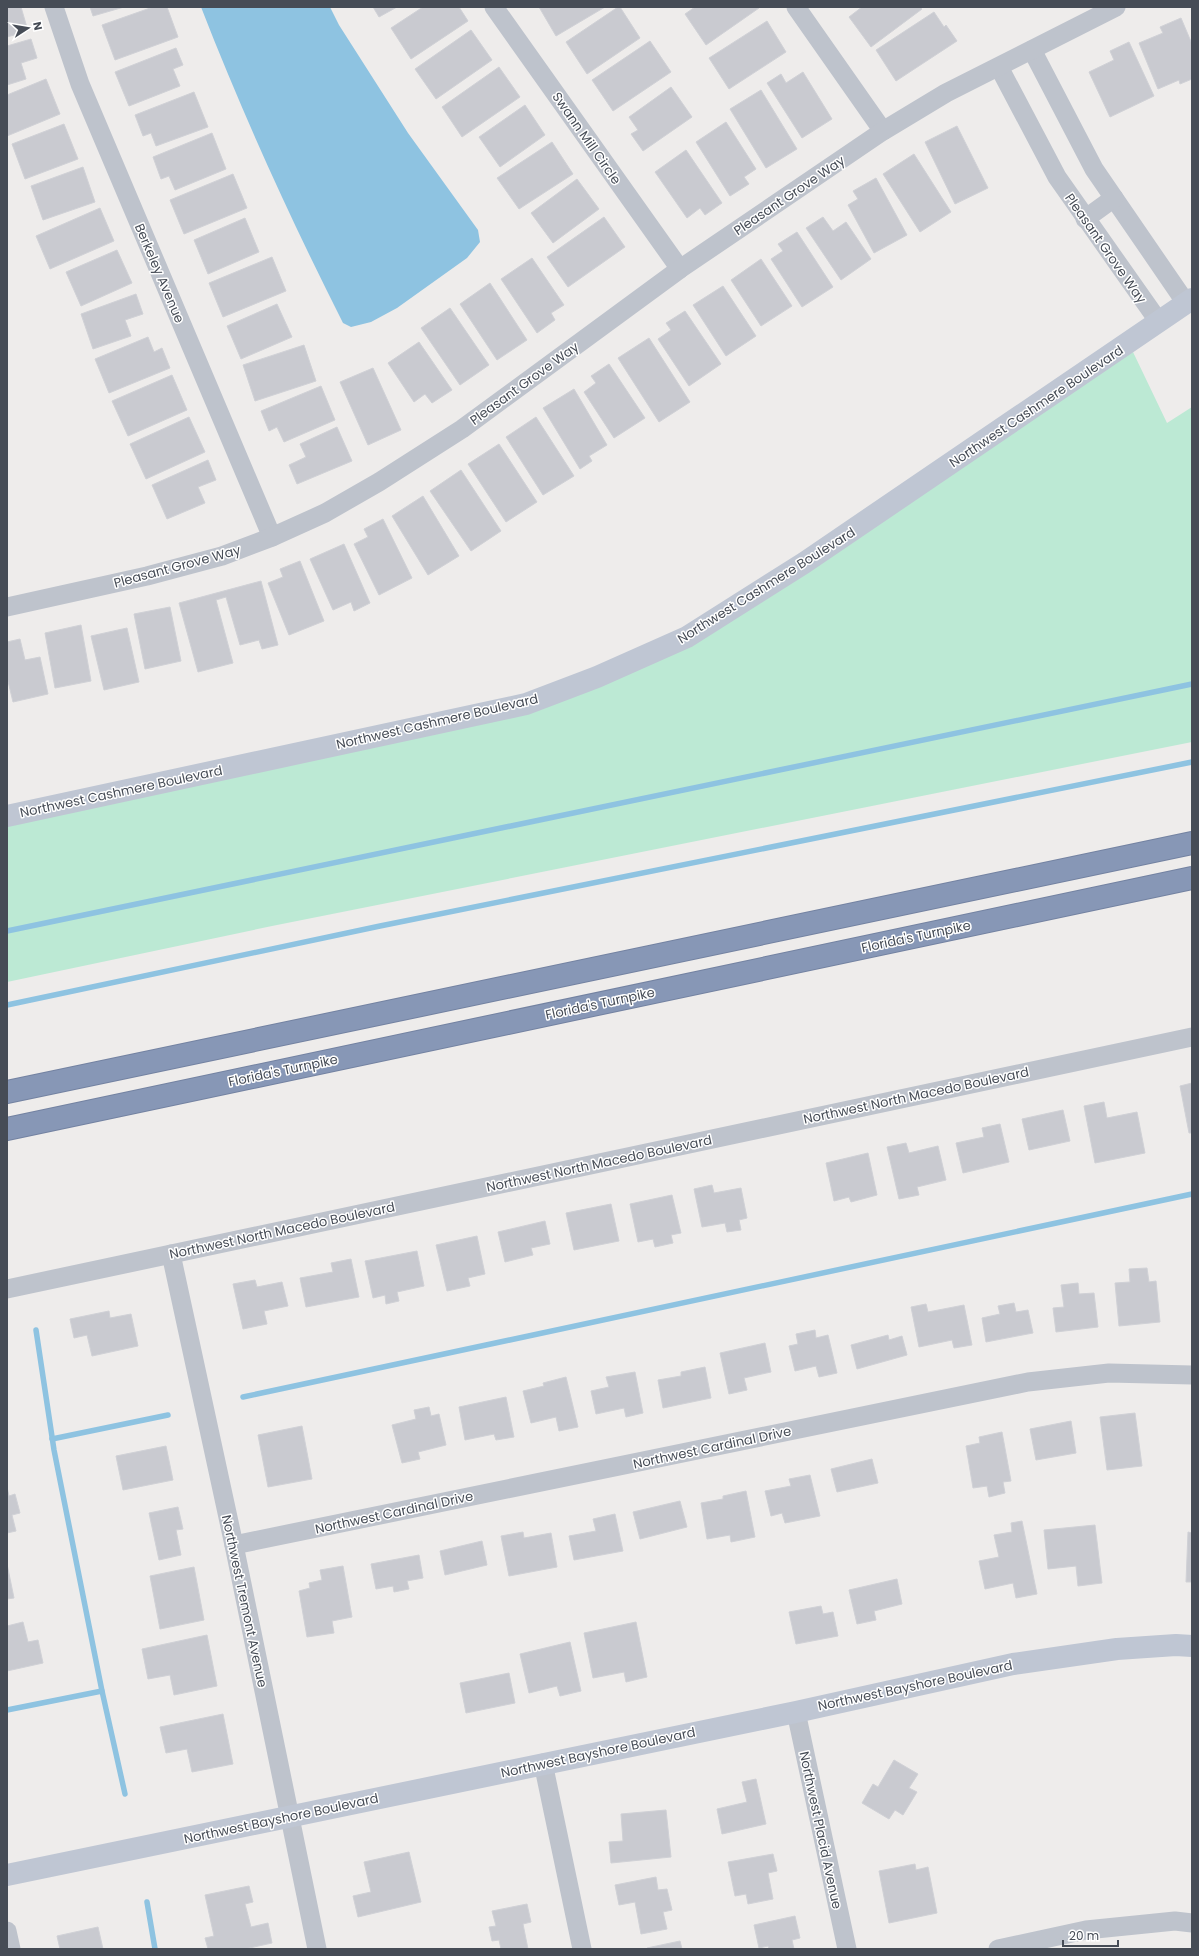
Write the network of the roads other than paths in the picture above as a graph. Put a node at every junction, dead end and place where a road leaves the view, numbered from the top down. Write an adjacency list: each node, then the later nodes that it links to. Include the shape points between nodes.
1 (54, 7): 13 (street, Berkeley Avenue, via 80,84)
2 (494, 7): 10 (street, Swann Mill Circle)
3 (796, 7): 7 (street)
4 (1116, 7): 5 (street, Pleasant Grove Way)
5 (1032, 50): 6 (street, Pleasant Grove Way); 8 (street, via 1094,169)
6 (999, 67): 7 (street, Pleasant Grove Way, via 946,93); 9 (street, Pleasant Grove Way, via 1057,177)
7 (883, 131): 10 (street, Pleasant Grove Way)
8 (1114, 198): 9 (street); 11 (street)
9 (1085, 219): 12 (street, Pleasant Grove Way)
10 (680, 269): 13 (street, Pleasant Grove Way, via 462,429 325,513)
11 (1189, 301): 12 (street, Northwest Cashmere Boulevard)
12 (1159, 322): 15 (street, Northwest Cashmere Boulevard, via 804,564 687,637 597,677 526,704)
13 (272, 537): 14 (street, Pleasant Grove Way, via 222,556 147,576)
14 (7, 607)
15 (7, 816)
16 (1192, 843): 19 (highway)
17 (1192, 878): 20 (highway, Florida's Turnpike)
18 (1192, 1037): 21 (street, Northwest North Macedo Boulevard)
19 (7, 1092)
20 (7, 1129)
21 (171, 1254): 22 (street, Northwest North Macedo Boulevard); 24 (street, Northwest Tremont Avenue)
22 (7, 1289)
23 (1192, 1375): 24 (street, Northwest Cardinal Drive, via 1109,1373 1028,1382)
24 (234, 1545): 28 (street, Northwest Tremont Avenue)
25 (1192, 1646): 26 (street, Northwest Bayshore Boulevard, via 1117,1649 1013,1664)
26 (796, 1712): 27 (street, Northwest Bayshore Boulevard); 35 (street, Northwest Placid Avenue)
27 (543, 1763): 28 (street, Northwest Bayshore Boulevard); 34 (street)
28 (290, 1817): 29 (street, Northwest Bayshore Boulevard); 33 (street, Northwest Tremont Avenue)
29 (7, 1875)
30 (1192, 1923): 36 (street, via 1175,1921 1086,1930)
31 (7, 1931): 32 (street)
32 (11, 1949)
33 (317, 1949)
34 (582, 1949)
35 (847, 1949)
36 (998, 1949)

